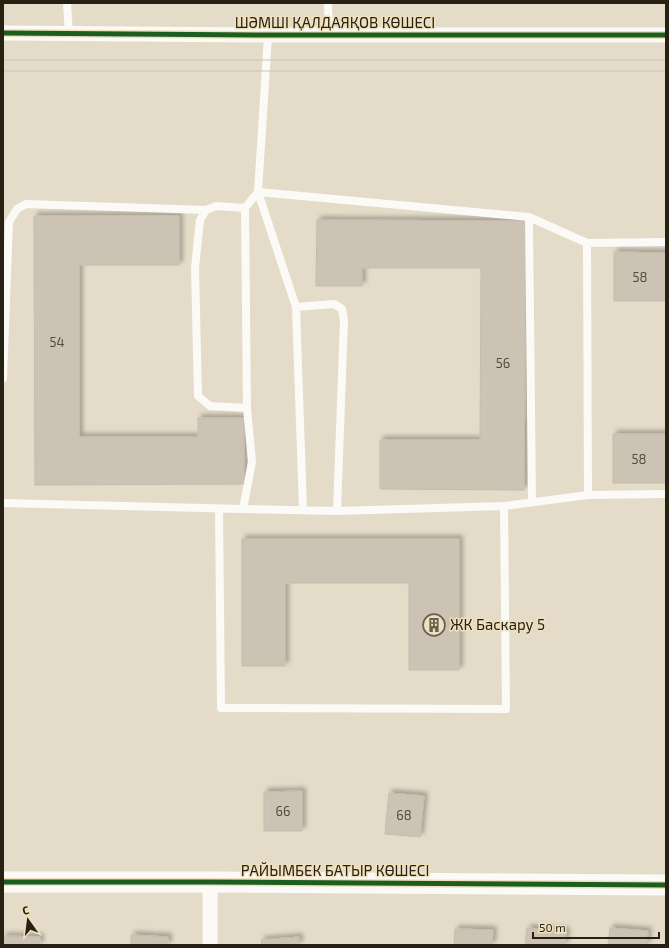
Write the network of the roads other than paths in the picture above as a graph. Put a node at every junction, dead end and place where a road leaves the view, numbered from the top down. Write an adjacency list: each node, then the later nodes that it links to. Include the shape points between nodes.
1 (67, 3): 4 (lane)
2 (328, 3): 6 (lane)
3 (3, 33): 4 (street, ШӘМШІ ҚАЛДАЯҚОВ КӨШЕСІ)
4 (69, 34): 5 (street, ШӘМШІ ҚАЛДАЯҚОВ КӨШЕСІ)
5 (268, 35): 6 (street, ШӘМШІ ҚАЛДАЯҚОВ КӨШЕСІ); 8 (lane)
6 (328, 35): 7 (street, ШӘМШІ ҚАЛДАЯҚОВ КӨШЕСІ)
7 (666, 35)
8 (258, 192): 9 (lane); 11 (lane); 14 (lane)
9 (245, 208): 10 (lane, via 216,206); 16 (lane)
10 (206, 210): 15 (lane, via 26,204 17,209 9,222); 16 (lane, via 200,220 195,268 198,396 210,406)
11 (529, 216): 13 (lane); 19 (lane)
12 (666, 242): 13 (lane)
13 (587, 243): 18 (lane)
14 (296, 307): 24 (lane); 25 (lane, via 334,304 342,309 344,320)
15 (3, 378)
16 (247, 408): 23 (lane, via 252,462)
17 (666, 494): 18 (lane)
18 (588, 495): 19 (lane)
19 (532, 502): 21 (lane)
20 (3, 503): 22 (lane)
21 (504, 506): 22 (lane, via 506,709 221,708); 25 (lane)
22 (219, 509): 23 (lane)
23 (243, 509): 24 (lane)
24 (303, 510): 25 (lane)
25 (337, 511)
26 (3, 882): 27 (street, РАЙЫМБЕК БАТЫР КӨШЕСІ)
27 (210, 882): 28 (street, РАЙЫМБЕК БАТЫР КӨШЕСІ); 29 (street)
28 (666, 885)
29 (210, 945)

